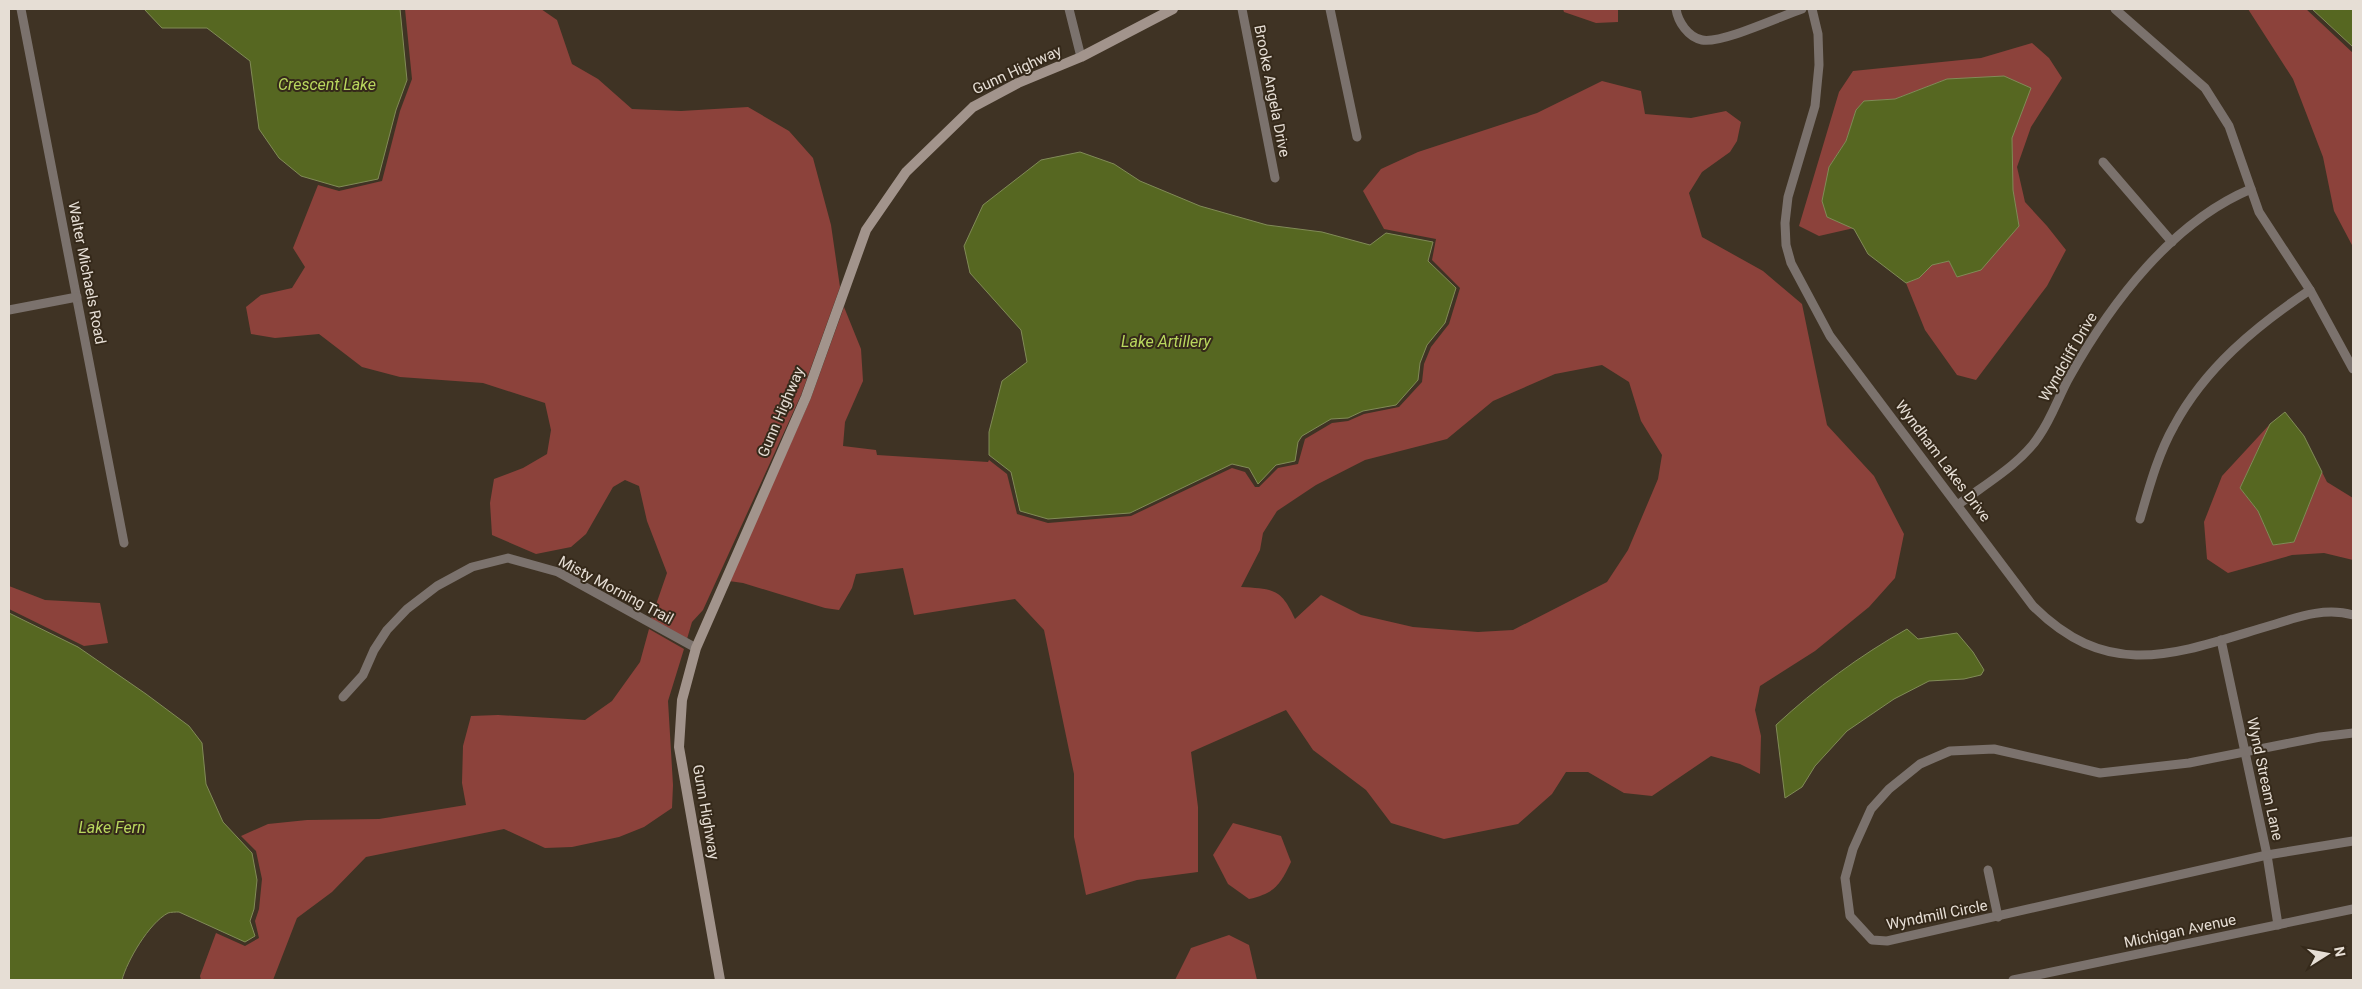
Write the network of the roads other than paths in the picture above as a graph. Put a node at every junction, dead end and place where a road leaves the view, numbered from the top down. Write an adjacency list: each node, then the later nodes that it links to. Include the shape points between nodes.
1 (21, 9): 17 (street, Walter Michaels Road)
2 (1069, 9): 10 (street)
3 (1174, 9): 10 (main road, Gunn Highway)
4 (1242, 9): 13 (street, Brooke Angela Drive)
5 (1330, 9): 11 (street)
6 (1676, 9): 7 (street, via 1689,34 1702,40 1721,38)
7 (1802, 9)
8 (1812, 9): 20 (street, Wyndham Lakes Drive, via 1818,34 1819,65 1815,106 1788,198 1786,245 1791,263 1830,336)
9 (2115, 9): 14 (street, via 2205,88 2229,126)
10 (1081, 56): 25 (main road, Gunn Highway, via 1018,83 973,108 906,172 866,230 806,397)
11 (1356, 137)
12 (2103, 162): 15 (street)
13 (1275, 178)
14 (2251, 189): 15 (street, Wyndcliff Drive, via 2225,200); 16 (street, via 2259,212)
15 (2172, 242): 20 (street, Wyndcliff Drive, via 2137,277 2096,331 2039,437 2024,455)
16 (2310, 290): 19 (street); 21 (street, via 2246,337 2194,392 2173,427)
17 (77, 297): 18 (street); 22 (street, Walter Michaels Road)
18 (9, 310)
19 (2353, 369)
20 (1958, 504): 24 (street, Wyndham Lakes Drive, via 2033,606 2050,624 2071,638 2119,655 2142,656)
21 (2140, 519)
22 (124, 543)
23 (2353, 615): 24 (street, Wyndham Lakes Drive, via 2313,612)
24 (2221, 640): 28 (street, Wynd Stream Lane)
25 (696, 648): 26 (street, Misty Morning Trail, via 558,572 508,558 472,567 437,586 407,608 387,630 363,675); 35 (main road, Gunn Highway, via 682,700 679,747)
26 (343, 697)
27 (2353, 733): 28 (street, Wyndmill Circle)
28 (2244, 751): 30 (street, Wynd Stream Lane); 33 (street, Wyndmill Circle, via 2189,763 2100,773 1994,749 1950,751 1920,764 1871,808 1853,849 1845,878 1850,916 1872,940 1887,940)
29 (2353, 841): 30 (street, Wyndmill Circle)
30 (2267, 855): 33 (street, Wyndmill Circle); 34 (street, Wynd Stream Lane)
31 (1988, 870): 33 (street)
32 (2353, 909): 34 (street, Michigan Avenue)
33 (1998, 917)
34 (2278, 925): 36 (street, Michigan Avenue)
35 (720, 980)
36 (2013, 980)

